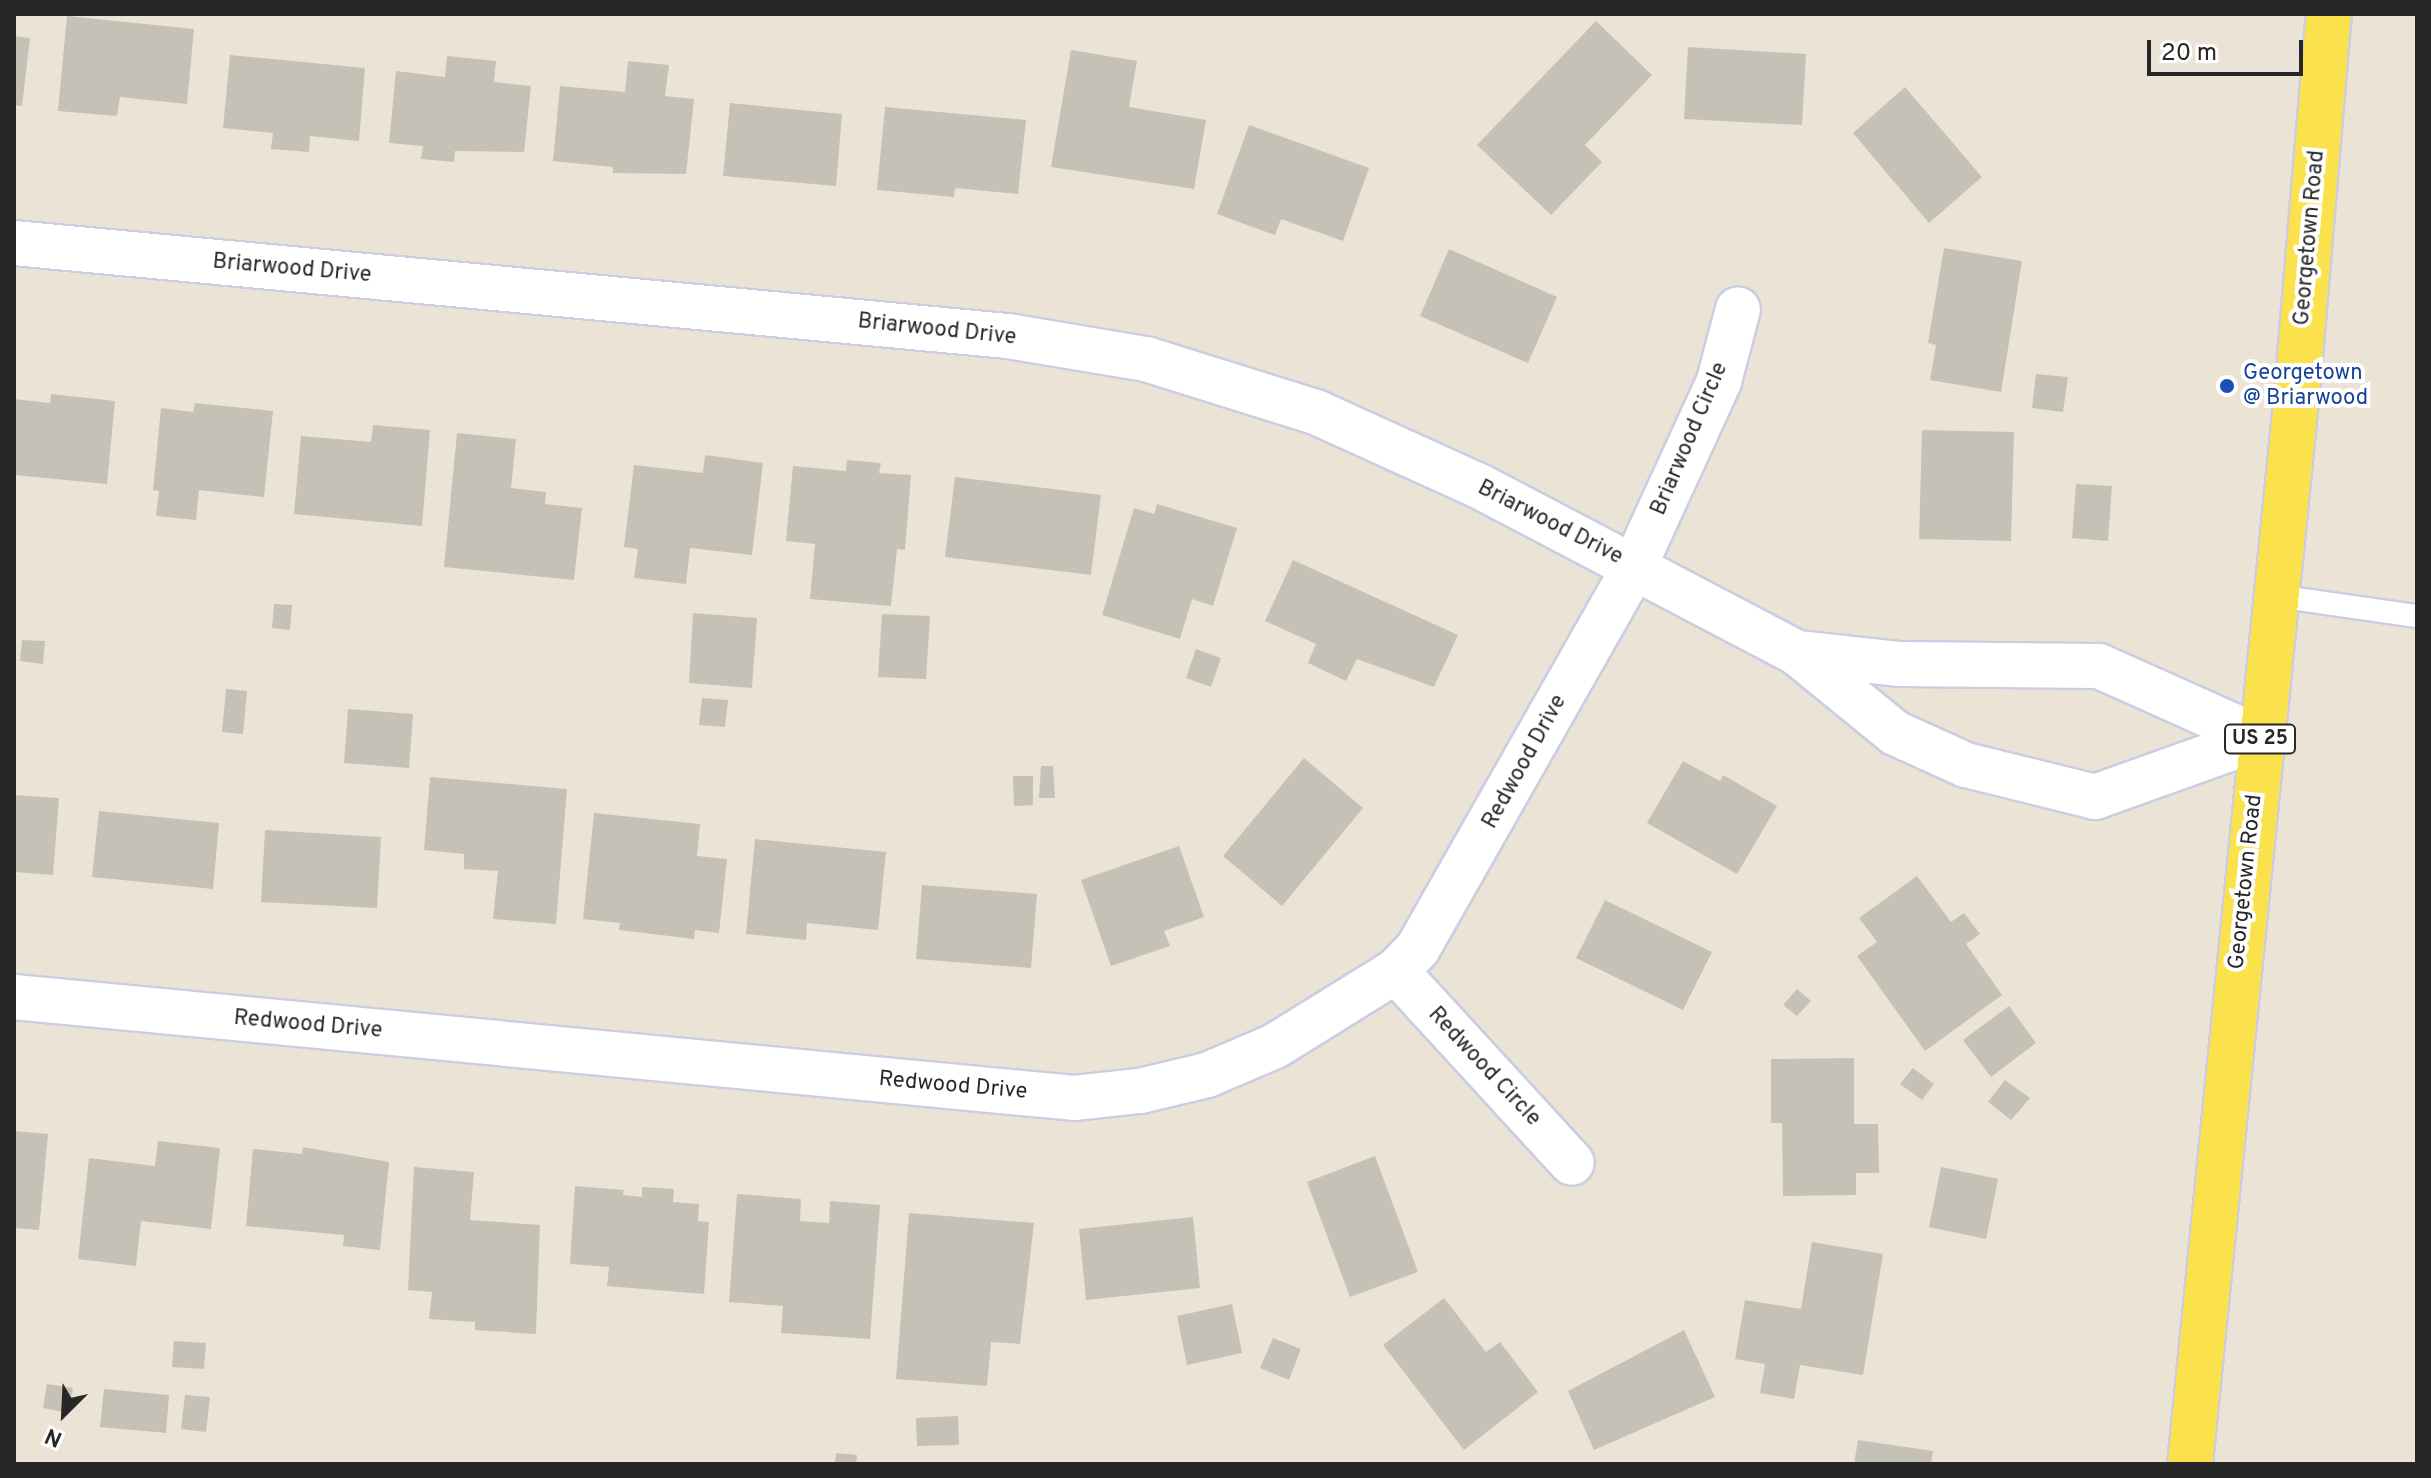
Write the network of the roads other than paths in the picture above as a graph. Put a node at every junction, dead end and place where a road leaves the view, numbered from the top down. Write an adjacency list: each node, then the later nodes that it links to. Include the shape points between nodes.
1 (2329, 14): 5 (main road, Georgetown Road / US 25)
2 (14, 243): 4 (street, Briarwood Drive, via 1008,336 1146,359 1318,413 1479,486)
3 (1738, 309): 4 (street, Briarwood Circle, via 1719,381)
4 (1634, 567): 7 (street, Briarwood Drive); 9 (street, Redwood Drive, via 1443,909)
5 (2276, 596): 6 (lane); 8 (main road, Georgetown Road / US 25)
6 (2417, 616)
7 (1797, 653): 8 (street, Briarwood Drive, via 1900,664 2099,666); 8 (street, Briarwood Drive, via 1895,733 1966,765 2095,797)
8 (2260, 738): 12 (main road, Georgetown Road / US 25)
9 (1396, 971): 10 (street, Redwood Drive, via 1275,1046 1207,1075 1140,1091 1074,1098); 11 (street, Redwood Circle)
10 (14, 997)
11 (1572, 1163)
12 (2190, 1464)

